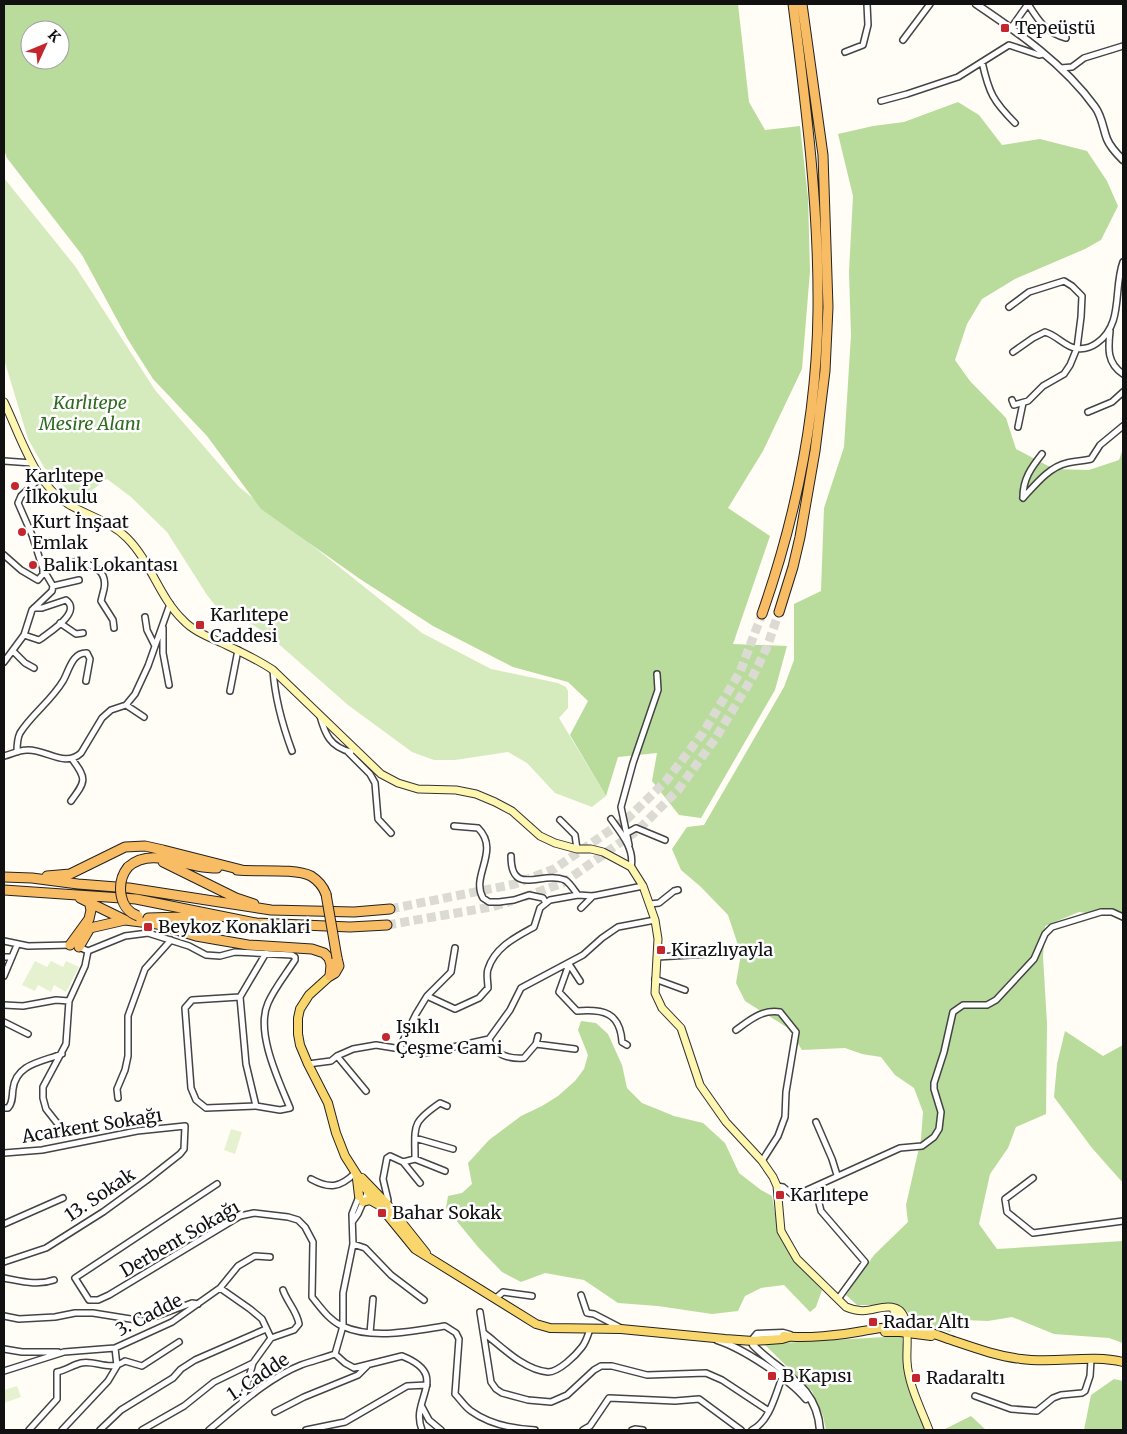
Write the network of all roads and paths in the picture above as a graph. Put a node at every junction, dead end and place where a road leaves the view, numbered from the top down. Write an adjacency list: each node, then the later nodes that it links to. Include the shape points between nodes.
1 (793, 4): 41 (highway, via 815,204 816,361 800,479)
2 (802, 4): 40 (highway, via 822,155 828,306 825,371 815,451 800,537)
3 (867, 4): 10 (street, via 868,25 863,45)
4 (930, 4): 8 (street)
5 (976, 4): 6 (street)
6 (1011, 28): 7 (street, via 1028,4 1044,27 1052,34); 11 (street)
7 (1066, 38)
8 (903, 40)
9 (1123, 46): 13 (street, via 1084,58 1072,67)
10 (845, 52)
11 (1043, 54): 12 (street, via 1009,45); 13 (street)
12 (982, 62): 14 (street, via 958,77); 15 (street, via 990,93)
13 (1061, 68): 16 (street, via 1097,109 1107,141)
14 (881, 101)
15 (1015, 123)
16 (1123, 160)
17 (1123, 262): 19 (street)
18 (1009, 307): 20 (street, via 1029,292 1064,282 1072,286 1082,296)
19 (1110, 331): 20 (street, via 1094,345 1086,349); 22 (street, via 1109,357)
20 (1077, 348): 21 (street, via 1045,332); 26 (street, via 1064,374 1051,380)
21 (1013, 352)
22 (1123, 374)
23 (1123, 392): 27 (street, via 1118,398)
24 (1012, 400): 26 (street, via 1014,405)
25 (4, 402): 32 (main road)
26 (1023, 403): 29 (street)
27 (1088, 412)
28 (1123, 426): 30 (street, via 1100,445 1091,459 1056,467 1023,498 1026,476)
29 (1018, 427)
30 (1042, 454)
31 (4, 461): 32 (street)
32 (32, 463): 33 (main road)
33 (40, 478): 35 (street, via 18,500); 38 (main road, via 60,498 105,521 127,537 145,560)
34 (4, 555): 35 (street, via 38,580)
35 (44, 569): 37 (street); 45 (street, via 77,561 101,571 105,581 101,601 113,620)
36 (80, 580): 37 (street)
37 (53, 586): 39 (street, via 51,593)
38 (170, 604): 44 (street); 49 (main road, via 183,621)
39 (34, 608): 43 (street, via 66,600 70,603 70,613); 47 (street)
40 (779, 612)
41 (762, 614)
42 (145, 617): 48 (street)
43 (60, 623): 46 (street, via 76,634); 47 (street, via 39,640)
44 (163, 625): 48 (street); 56 (street, via 163,653)
45 (114, 628)
46 (83, 633)
47 (24, 635): 50 (street)
48 (155, 646): 58 (street, via 135,694)
49 (238, 650): 53 (main road); 57 (street)
50 (13, 651): 51 (street); 52 (street, via 24,664)
51 (4, 662)
52 (34, 668)
53 (273, 670): 59 (main road); 61 (street, via 275,696)
54 (657, 674): 72 (street, via 658,690 622,807)
55 (86, 681): 62 (street, via 90,659 87,653 82,653 74,659 56,691 20,733)
56 (169, 685)
57 (230, 692)
58 (126, 705): 60 (street); 66 (street, via 111,710 102,718 81,753)
59 (320, 715): 63 (street, via 323,728 332,742); 64 (main road)
60 (144, 717)
61 (292, 751)
62 (16, 752): 65 (street); 66 (street, via 38,750 48,756)
63 (348, 752): 64 (street); 71 (street, via 375,783 378,820)
64 (358, 754): 75 (main road, via 381,774 398,783 418,789 476,794 512,811 540,836)
65 (4, 756)
66 (72, 759): 67 (street, via 82,773 83,781)
67 (71, 801)
68 (611, 819): 74 (street)
69 (560, 820): 75 (street, via 576,835)
70 (454, 826): 89 (street, via 478,828 483,832 488,852 479,888 483,898 488,902 499,902 529,895 543,898)
71 (391, 833)
72 (627, 833): 73 (street, via 636,828); 74 (street)
73 (665, 840)
74 (628, 846): 78 (street)
75 (577, 849): 78 (main road, via 603,852)
76 (511, 856): 86 (street, via 514,876 521,880 565,880)
77 (152, 857): 79 (highway); 93 (highway, via 236,898); 95 (highway, bridge, via 134,862 121,878 125,908 130,913)
78 (631, 867): 82 (main road)
79 (242, 870): 81 (highway, via 145,846 125,847 70,874); 114 (highway, bridge, via 295,872 310,876 321,884 326,894 339,966)
80 (4, 877): 81 (highway)
81 (32, 878): 93 (highway, via 129,888)
82 (643, 886): 87 (street); 90 (main road)
83 (4, 890): 85 (highway)
84 (678, 890): 90 (street, via 659,903)
85 (71, 894): 88 (highway); 98 (highway, via 136,899)
86 (578, 895): 87 (street); 89 (street)
87 (593, 896): 91 (street)
88 (89, 901): 96 (highway); 104 (highway, via 92,910)
89 (546, 903): 119 (street, via 540,908 534,927 500,950 488,969 488,988 479,998 455,1009)
90 (650, 904): 97 (main road)
91 (581, 908)
92 (390, 909): 93 (highway, via 354,912)
93 (271, 910)
94 (1123, 917): 150 (street, via 1101,912 1052,928 1045,934 1034,959 996,1000 987,1005 956,1008 951,1015 935,1077 934,1089 942,1118 937,1133 922,1146 900,1148)
95 (148, 918): 98 (highway, via 182,917); 102 (highway)
96 (125, 920): 102 (highway, via 157,924); 104 (highway, via 90,928)
97 (655, 920): 111 (main road); 112 (street, via 618,928)
98 (256, 923): 99 (highway, via 350,927)
99 (387, 925)
100 (171, 940): 106 (street, via 148,933 125,936); 107 (street, via 206,955); 135 (street, via 145,968 128,1016 128,1056 117,1089)
101 (4, 941): 103 (street)
102 (231, 943): 114 (highway, via 312,949 329,958)
103 (17, 945): 104 (street); 109 (street)
104 (74, 946): 106 (street)
105 (455, 948): 119 (street, via 451,972)
106 (88, 951): 120 (street, via 85,966)
107 (266, 953): 118 (street); 136 (street, via 295,957 268,1004 264,1019 272,1066 290,1108 280,1110)
108 (708, 954): 111 (street)
109 (12, 956): 110 (street); 113 (street)
110 (4, 957)
111 (657, 957): 115 (main road)
112 (569, 964): 116 (street); 126 (street, via 521,988); 128 (street, via 560,992 577,1011 592,1010 613,1017 621,1029 622,1042)
113 (4, 976)
114 (330, 976): 133 (main road, via 309,995 300,1009 298,1034)
115 (655, 979): 117 (street); 146 (main road, via 655,993 662,1008 681,1028 700,1085 726,1122)
116 (580, 981)
117 (685, 990)
118 (240, 996): 136 (street, via 246,1064); 136 (street, via 192,1000 185,1008 191,1088 196,1100 206,1108)
119 (428, 996): 129 (street)
120 (69, 1001): 121 (street); 131 (street, via 66,1044)
121 (4, 1005)
122 (4, 1022): 124 (street)
123 (736, 1030): 146 (street, via 770,1010 780,1012 796,1032 785,1117 778,1136)
124 (28, 1034)
125 (538, 1036): 127 (street)
126 (489, 1039): 127 (street, via 496,1052 516,1058 524,1058); 129 (street, via 426,1053)
127 (536, 1044): 130 (street)
128 (627, 1045)
129 (399, 1049): 132 (street, via 376,1045 353,1049)
130 (575, 1049)
131 (62, 1054): 138 (street, via 31,1064 19,1072 14,1082 11,1105); 141 (street, via 43,1087 46,1109)
132 (338, 1056): 133 (street, via 331,1061); 134 (street)
133 (308, 1064): 149 (main road, via 328,1103 336,1133)
134 (366, 1091)
135 (118, 1098)
136 (256, 1106)
137 (447, 1106): 142 (street, via 440,1103 423,1115 416,1127)
138 (4, 1108)
139 (816, 1122): 150 (street)
140 (185, 1126): 144 (street, Acarkent Sokağı); 168 (street, 13. Sokak, via 184,1149 147,1180 46,1248)
141 (61, 1128)
142 (415, 1138): 143 (street); 145 (street)
143 (453, 1149)
144 (4, 1154)
145 (415, 1159): 147 (street); 148 (street)
146 (762, 1161): 156 (main road)
147 (403, 1162): 153 (street); 161 (street, via 390,1156 386,1161)
148 (445, 1171)
149 (355, 1173): 152 (street, via 345,1182 330,1186); 157 (main road); 159 (main road)
150 (837, 1175): 155 (street)
151 (1033, 1178): 163 (street, via 1005,1199 1007,1212 1032,1233)
152 (311, 1179)
153 (420, 1183)
154 (216, 1184): 184 (street, Derbent Sokağı, via 75,1278 89,1300 109,1295 240,1216 254,1213 288,1217 305,1227 313,1242 312,1297 328,1316)
155 (822, 1184): 156 (street, via 794,1196); 177 (street, via 818,1203 821,1211 865,1262)
156 (777, 1186): 177 (main road, via 781,1231 797,1259)
157 (368, 1188): 159 (street); 160 (main road); 161 (main road); 162 (main road)
158 (63, 1198): 164 (street)
159 (361, 1199): 160 (main road); 165 (street, via 354,1209)
160 (378, 1204): 167 (main road, via 408,1242)
161 (387, 1204): 162 (main road)
162 (399, 1219): 167 (main road)
163 (1123, 1221)
164 (4, 1224)
165 (353, 1244): 178 (street, via 364,1248); 184 (street, via 343,1293)
166 (270, 1257): 171 (street, 3. Cadde, via 255,1256 238,1266)
167 (429, 1258): 175 (main road)
168 (4, 1262)
169 (4, 1278): 170 (street, via 44,1284)
170 (54, 1280)
171 (220, 1288): 179 (street, 3. Cadde); 186 (street, via 262,1319)
172 (283, 1290): 196 (street, via 298,1316 299,1324 294,1330)
173 (581, 1295): 188 (street, via 587,1312)
174 (532, 1296): 175 (street, via 503,1292)
175 (496, 1298): 187 (main road, via 536,1324 550,1328)
176 (373, 1299): 192 (street)
177 (838, 1299): 180 (main road, via 846,1308 856,1312)
178 (424, 1300)
179 (199, 1304): 183 (street, via 192,1303 143,1321 94,1313 19,1319); 200 (street, 3. Cadde, via 172,1322)
180 (891, 1310): 182 (main road); 185 (main road, via 897,1318); 189 (main road, via 900,1317)
181 (480, 1312): 193 (street)
182 (904, 1314): 189 (main road); 191 (main road)
183 (4, 1316)
184 (343, 1326): 192 (street, Derbent Sokağı); 203 (street)
185 (893, 1327): 189 (main road); 190 (main road)
186 (266, 1329): 196 (street); 219 (street, via 195,1360 122,1410)
187 (590, 1329): 188 (main road); 193 (street, via 578,1352 549,1372 522,1362)
188 (621, 1329): 194 (main road)
189 (905, 1329): 190 (main road); 191 (main road); 199 (main road)
190 (862, 1332): 195 (main road)
191 (921, 1332): 199 (main road); 204 (main road, via 1021,1360)
192 (370, 1333): 225 (street, Derbent Sokağı, via 445,1326 459,1339 455,1394 470,1410 488,1421)
193 (484, 1333): 215 (street, via 491,1382 502,1394 551,1402 567,1395 594,1370 612,1366 647,1375 706,1373)
194 (704, 1336): 197 (main road); 210 (street, via 730,1346)
195 (798, 1337): 197 (main road); 197 (street, via 783,1333 757,1334)
196 (271, 1338): 206 (street)
197 (753, 1339): 231 (street, via 755,1347 805,1390 817,1412)
198 (179, 1342): 207 (street, via 142,1366 125,1361)
199 (906, 1347): 232 (main road, via 909,1377)
200 (115, 1348): 202 (street, 3. Cadde); 207 (street)
201 (4, 1350): 202 (street)
202 (64, 1352): 209 (street, 3. Cadde)
203 (335, 1354): 208 (street, via 354,1368); 213 (street, 1. Cadde, via 282,1374)
204 (1091, 1360): 205 (main road); 212 (street, via 1085,1391 1053,1398 1037,1411 1011,1409)
205 (1123, 1362)
206 (253, 1363): 213 (street); 220 (street, via 214,1382 184,1406)
207 (117, 1366): 217 (street, via 81,1363 57,1372 57,1400); 218 (street, via 108,1381)
208 (367, 1366): 211 (street, via 402,1356 423,1366); 216 (street, via 358,1375)
209 (4, 1371)
210 (782, 1378): 215 (street); 231 (street, via 807,1400)
211 (426, 1385): 214 (street); 222 (street, via 407,1386 345,1422)
212 (976, 1396)
213 (242, 1402): 221 (street, 1. Cadde)
214 (422, 1407): 223 (street, via 418,1420); 224 (street, via 429,1420)
215 (769, 1411): 230 (street, via 759,1427)
216 (275, 1412)
217 (29, 1430)
218 (62, 1430)
219 (100, 1430)
220 (142, 1430)
221 (209, 1430)
222 (306, 1430)
223 (422, 1430)
224 (441, 1430)
225 (535, 1430)
226 (584, 1430): 229 (street, via 610,1398 698,1399)
227 (632, 1430): 228 (street)
228 (643, 1430)
229 (741, 1430)
230 (752, 1430)
231 (819, 1430)
232 (929, 1430)

